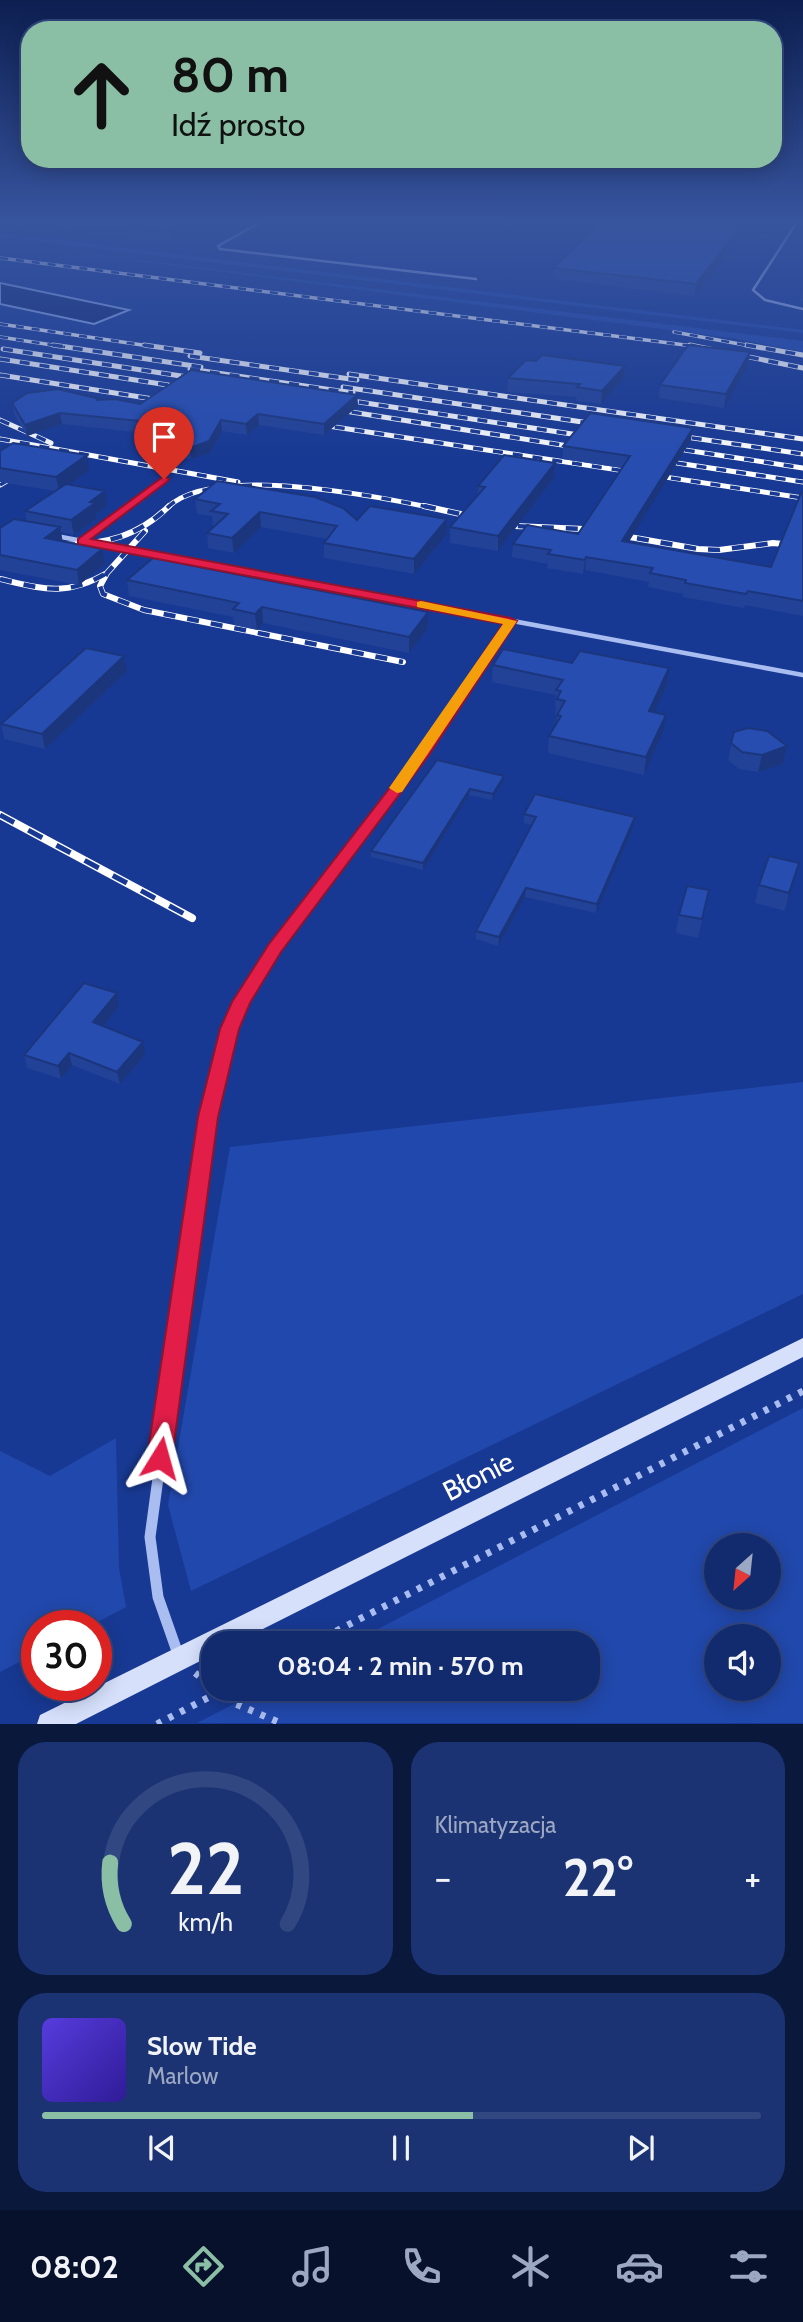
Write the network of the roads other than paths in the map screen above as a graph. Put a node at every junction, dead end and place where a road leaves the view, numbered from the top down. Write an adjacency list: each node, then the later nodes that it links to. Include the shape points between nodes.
1 (764, 299): 2 (lane)
2 (803, 309)
3 (164, 479): 5 (lane)
4 (55, 536): 5 (lane)
5 (82, 541): 6 (lane)
6 (511, 621): 7 (lane); 8 (lane, via 424,752 257,974 230,1029)
7 (803, 675)
8 (208, 1117): 10 (street, via 150,1537 158,1597)
9 (803, 1347): 10 (street, Błonie)
10 (179, 1658): 11 (street, Błonie)
11 (49, 1724)

